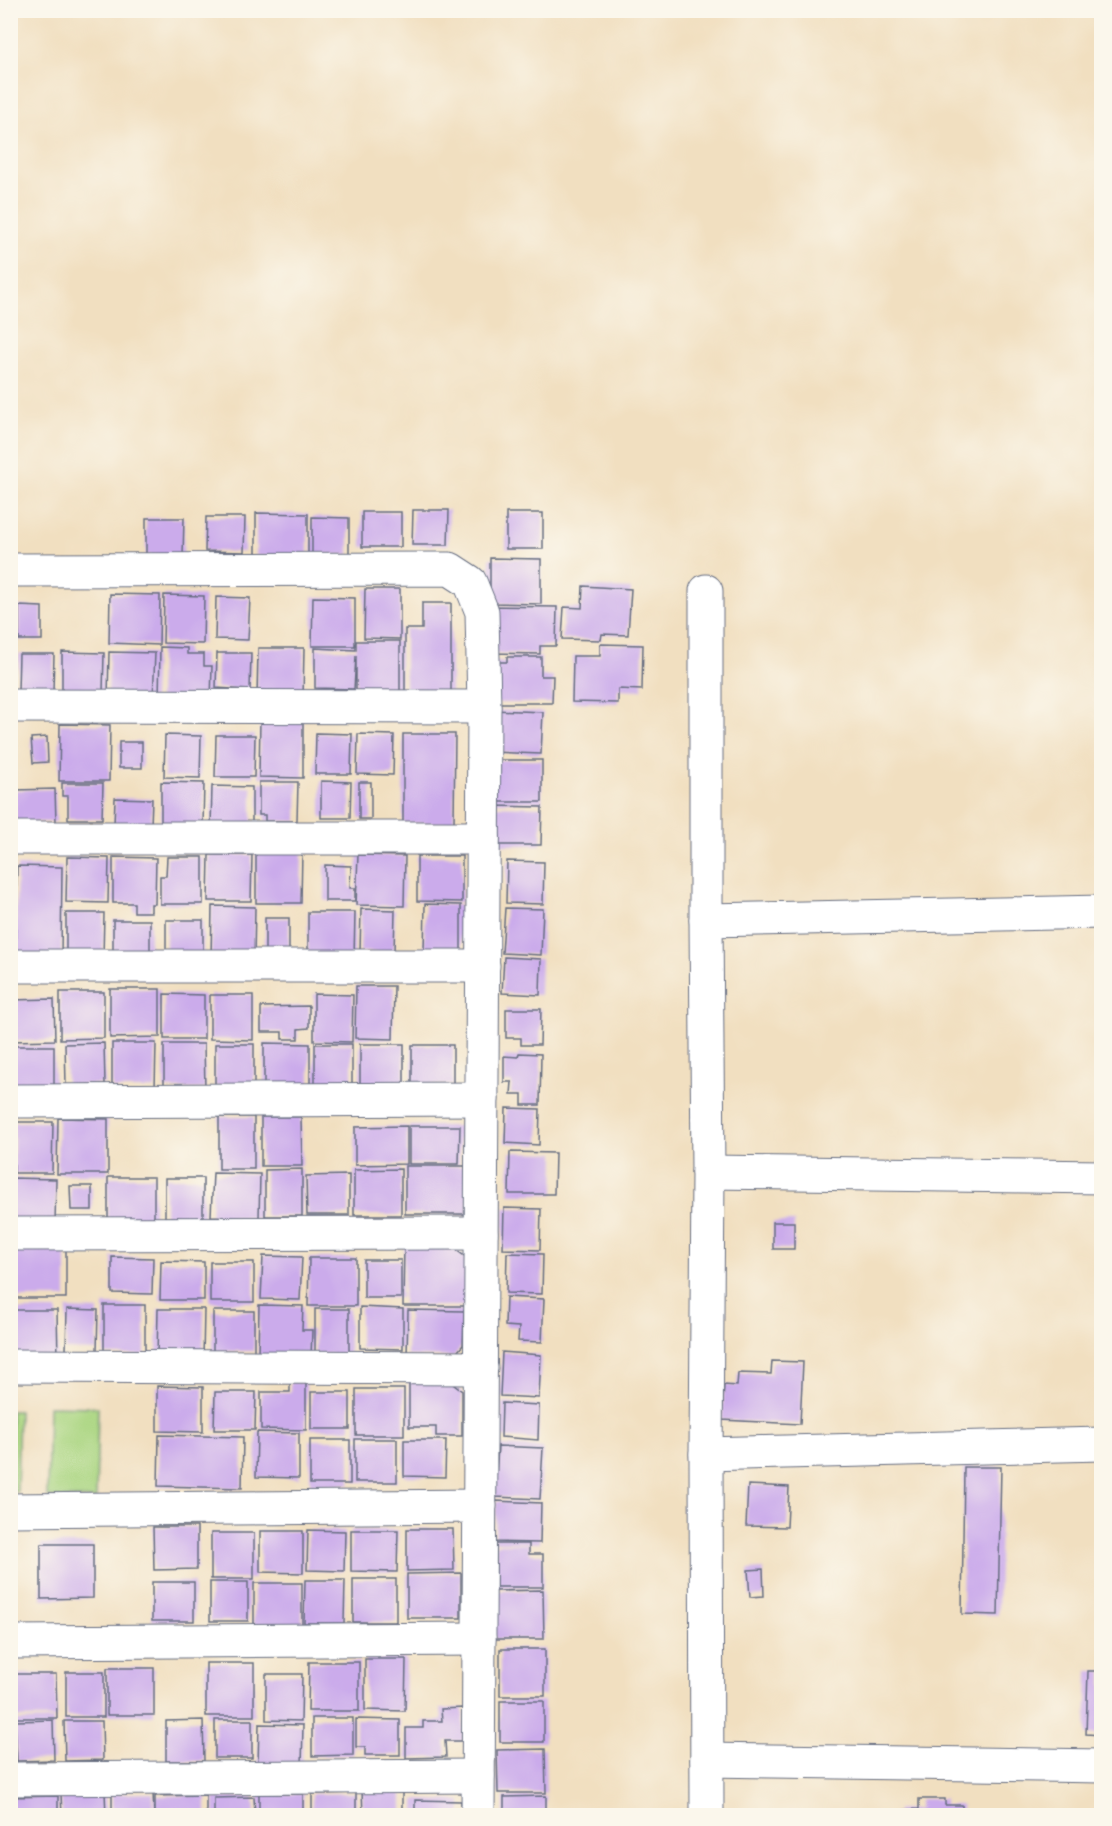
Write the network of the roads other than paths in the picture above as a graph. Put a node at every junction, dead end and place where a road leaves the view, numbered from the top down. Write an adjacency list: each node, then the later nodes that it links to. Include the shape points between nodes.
1 (10, 570): 4 (street, via 450,569 470,582 482,612)
2 (706, 591): 8 (street)
3 (10, 706): 4 (street)
4 (484, 706): 6 (street)
5 (10, 838): 6 (street)
6 (483, 838): 10 (street)
7 (1101, 912): 8 (street)
8 (706, 920): 13 (street)
9 (10, 966): 10 (street)
10 (483, 966): 11 (street)
11 (482, 1099): 12 (street); 15 (street)
12 (10, 1101)
13 (708, 1172): 14 (street); 20 (street)
14 (1101, 1177)
15 (481, 1233): 16 (street); 18 (street)
16 (10, 1234)
17 (10, 1366): 18 (street)
18 (480, 1368): 21 (street)
19 (1101, 1444): 20 (street)
20 (706, 1454): 25 (street)
21 (480, 1506): 22 (street); 23 (street)
22 (10, 1510)
23 (479, 1639): 24 (street); 27 (street)
24 (10, 1642)
25 (707, 1760): 26 (street); 30 (street)
26 (1101, 1766)
27 (478, 1776): 28 (street); 29 (street)
28 (10, 1779)
29 (478, 1815)
30 (707, 1815)

